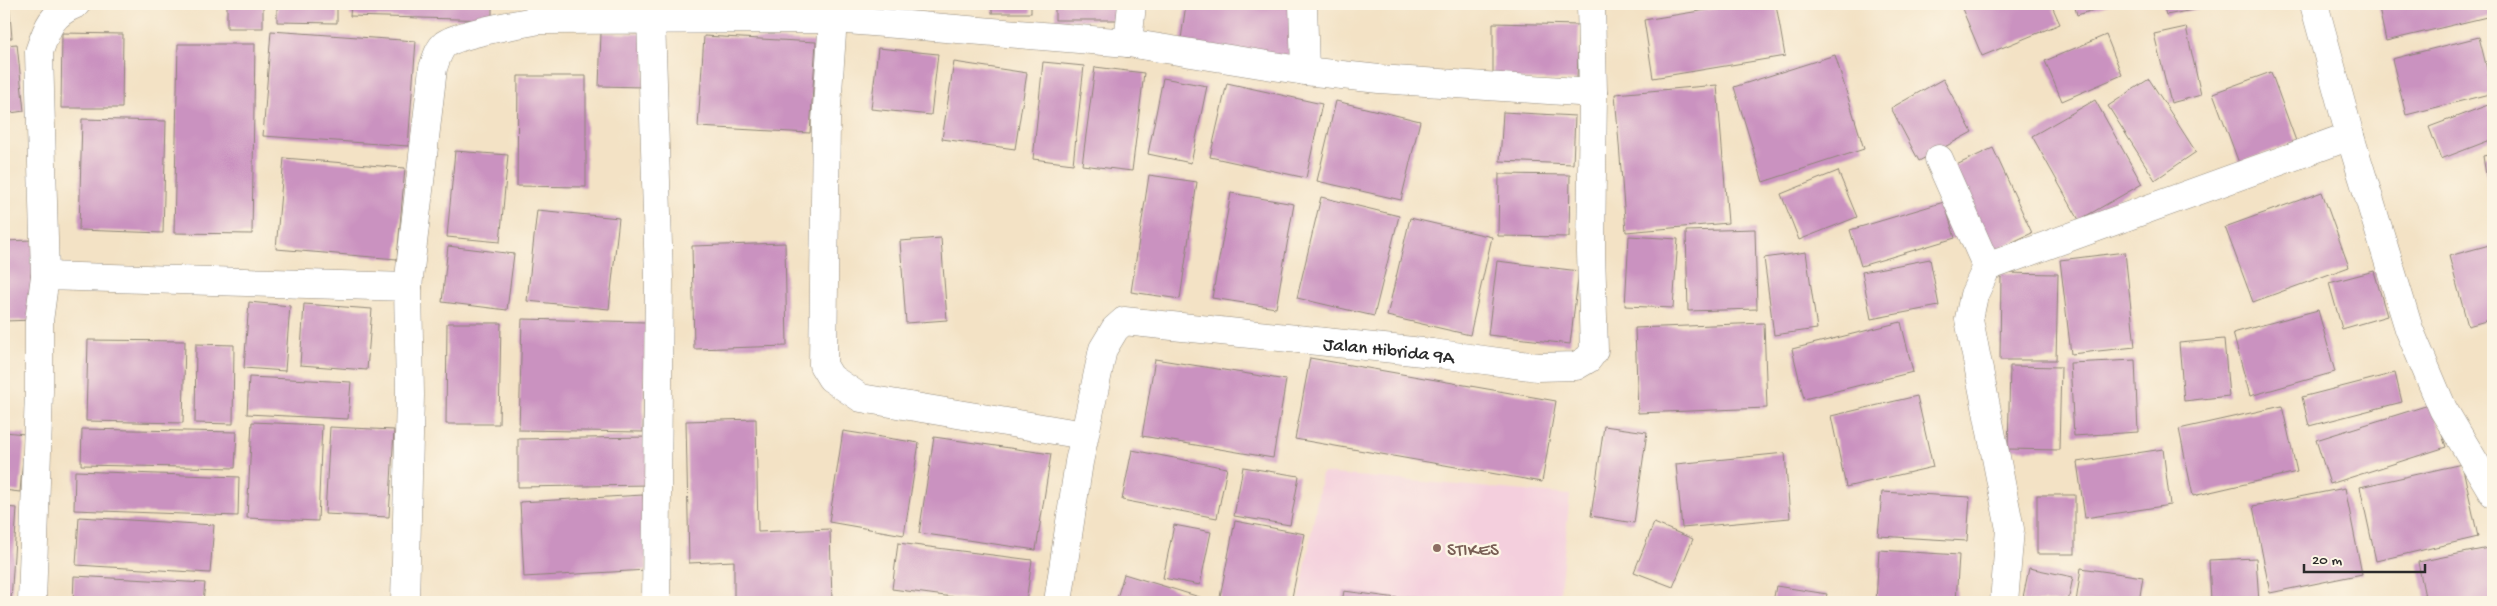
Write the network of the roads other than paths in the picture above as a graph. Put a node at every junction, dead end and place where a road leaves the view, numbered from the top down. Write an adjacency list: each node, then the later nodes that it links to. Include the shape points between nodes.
1 (76, 4): 15 (street, via 61,10 46,31 39,52)
2 (1132, 4): 9 (street)
3 (1303, 4): 10 (street)
4 (1591, 4): 11 (street, Jalan Hibrida 9A)
5 (2314, 4): 12 (street)
6 (538, 12): 8 (street); 16 (street, via 458,39 445,45 438,53 433,68)
7 (834, 12): 8 (street); 9 (street); 17 (street, via 826,121 823,365 831,378 861,398)
8 (651, 18): 21 (street, via 659,278)
9 (1128, 43): 10 (street)
10 (1305, 71): 11 (street)
11 (1593, 93): 17 (street, Jalan Hibrida 9A, via 1591,252 1594,351 1588,359 1576,366 1537,367 1124,321 1103,349)
12 (2350, 136): 14 (street); 18 (street, via 2409,329 2442,409)
13 (1939, 159): 14 (street)
14 (1987, 267): 23 (street, via 1974,295 1969,319 2010,530)
15 (45, 276): 16 (street); 19 (street, via 39,321)
16 (408, 287): 20 (street, via 410,395)
17 (1084, 436): 22 (street, Jalan Hibrida 9A)
18 (2493, 493)
19 (32, 602)
20 (405, 602)
21 (656, 602)
22 (1058, 602)
23 (2004, 602)

